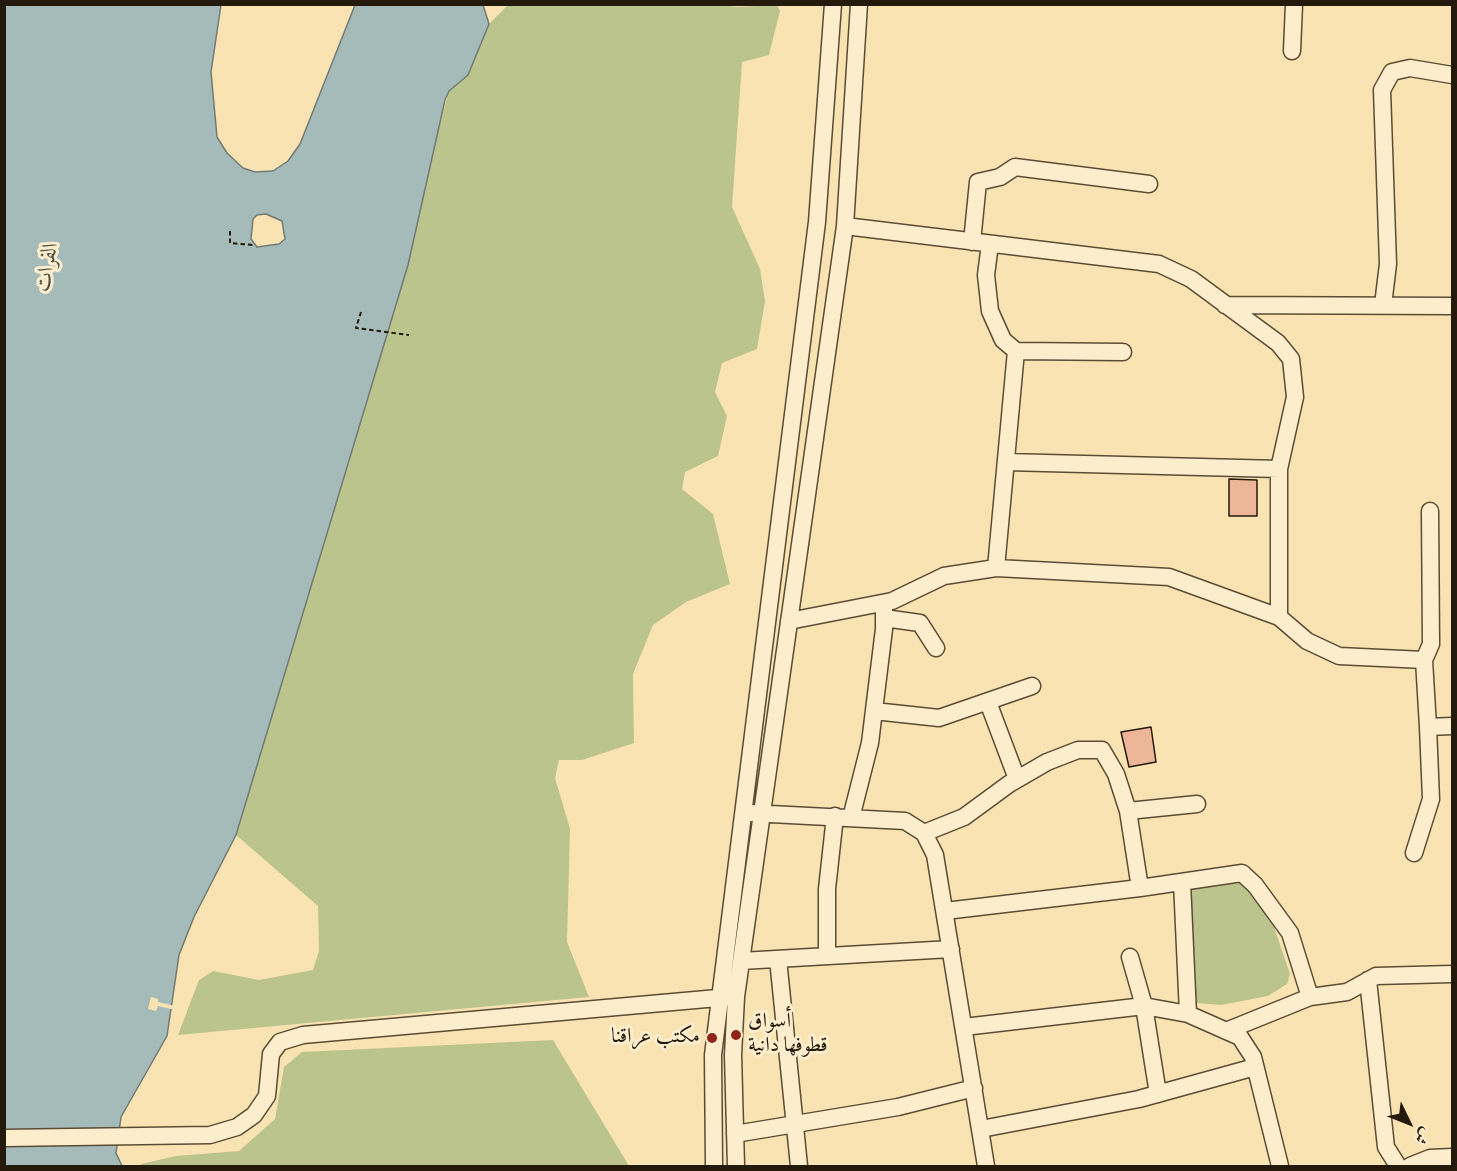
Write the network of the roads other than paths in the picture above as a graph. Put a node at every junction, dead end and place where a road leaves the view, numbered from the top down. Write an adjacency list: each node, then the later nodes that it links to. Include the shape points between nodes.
1 (834, 4): 32 (street, via 816,234)
2 (859, 4): 7 (street)
3 (1294, 4): 4 (street)
4 (1292, 51)
5 (1452, 75): 11 (street, via 1410,68 1392,72 1382,90 1388,264)
6 (1149, 184): 8 (street, via 1015,166 1000,177 978,182)
7 (845, 225): 8 (street); 21 (street)
8 (972, 242): 9 (street)
9 (990, 244): 10 (street, via 1159,264 1191,279); 13 (street, via 986,274 990,311 1003,340)
10 (1225, 305): 11 (street); 16 (street, via 1278,343 1291,359 1294,396)
11 (1383, 305): 12 (street)
12 (1452, 306)
13 (1016, 351): 14 (street); 15 (street)
14 (1123, 352)
15 (1005, 462): 16 (street); 18 (street)
16 (1279, 469): 20 (street)
17 (1430, 511): 23 (street, via 1431,644)
18 (996, 568): 19 (street, via 944,576); 20 (street, via 1169,577)
19 (884, 610): 21 (street); 22 (street, via 920,623); 26 (street)
20 (1280, 617): 23 (street, via 1307,641 1340,656)
21 (789, 621): 33 (street)
22 (936, 648)
23 (1424, 660): 28 (street)
24 (1032, 686): 25 (street)
25 (988, 702): 26 (street, via 939,718); 29 (street)
26 (874, 711): 34 (street, via 870,743)
27 (1452, 726): 28 (street)
28 (1428, 727): 36 (street, via 1431,799)
29 (1017, 779): 31 (street, via 1077,750 1102,750 1116,774); 35 (street, via 964,817)
30 (1197, 804): 31 (street)
31 (1128, 811): 38 (street)
32 (744, 812): 33 (street); 47 (street)
33 (762, 813): 34 (street); 44 (street)
34 (843, 817): 35 (street, via 905,821); 41 (street, via 827,889)
35 (924, 833): 39 (street, via 935,855)
36 (1414, 853)
37 (1182, 882): 38 (street); 48 (street, via 1242,873 1290,933); 50 (street)
38 (1140, 888): 39 (street)
39 (945, 911): 40 (street)
40 (951, 950): 41 (street); 51 (street)
41 (827, 956): 43 (street)
42 (1130, 957): 49 (street)
43 (778, 959): 44 (street); 56 (street)
44 (741, 961): 47 (street)
45 (1452, 974): 46 (street, via 1376,976)
46 (1368, 980): 48 (street, via 1347,992); 66 (street, via 1386,1147)
47 (728, 997): 58 (street); 59 (street, via 303,1035 280,1042 271,1054 267,1096 254,1115 237,1127 210,1135); 61 (street, via 713,1055)
48 (1310, 997): 52 (street)
49 (1144, 1006): 50 (street); 51 (street); 55 (street)
50 (1188, 1014): 52 (street)
51 (964, 1027): 54 (street)
52 (1226, 1031): 53 (street, via 1240,1037)
53 (1255, 1068): 55 (street); 65 (street)
54 (974, 1088): 56 (street, via 898,1107); 57 (street)
55 (1158, 1094): 57 (street)
56 (793, 1124): 58 (street); 63 (street)
57 (981, 1129): 64 (street)
58 (735, 1134): 62 (street)
59 (4, 1138)
60 (1452, 1157): 67 (street, via 1430,1158)
61 (714, 1167)
62 (736, 1167)
63 (799, 1167)
64 (986, 1167)
65 (1280, 1167)
66 (1398, 1167)
67 (1410, 1167)

